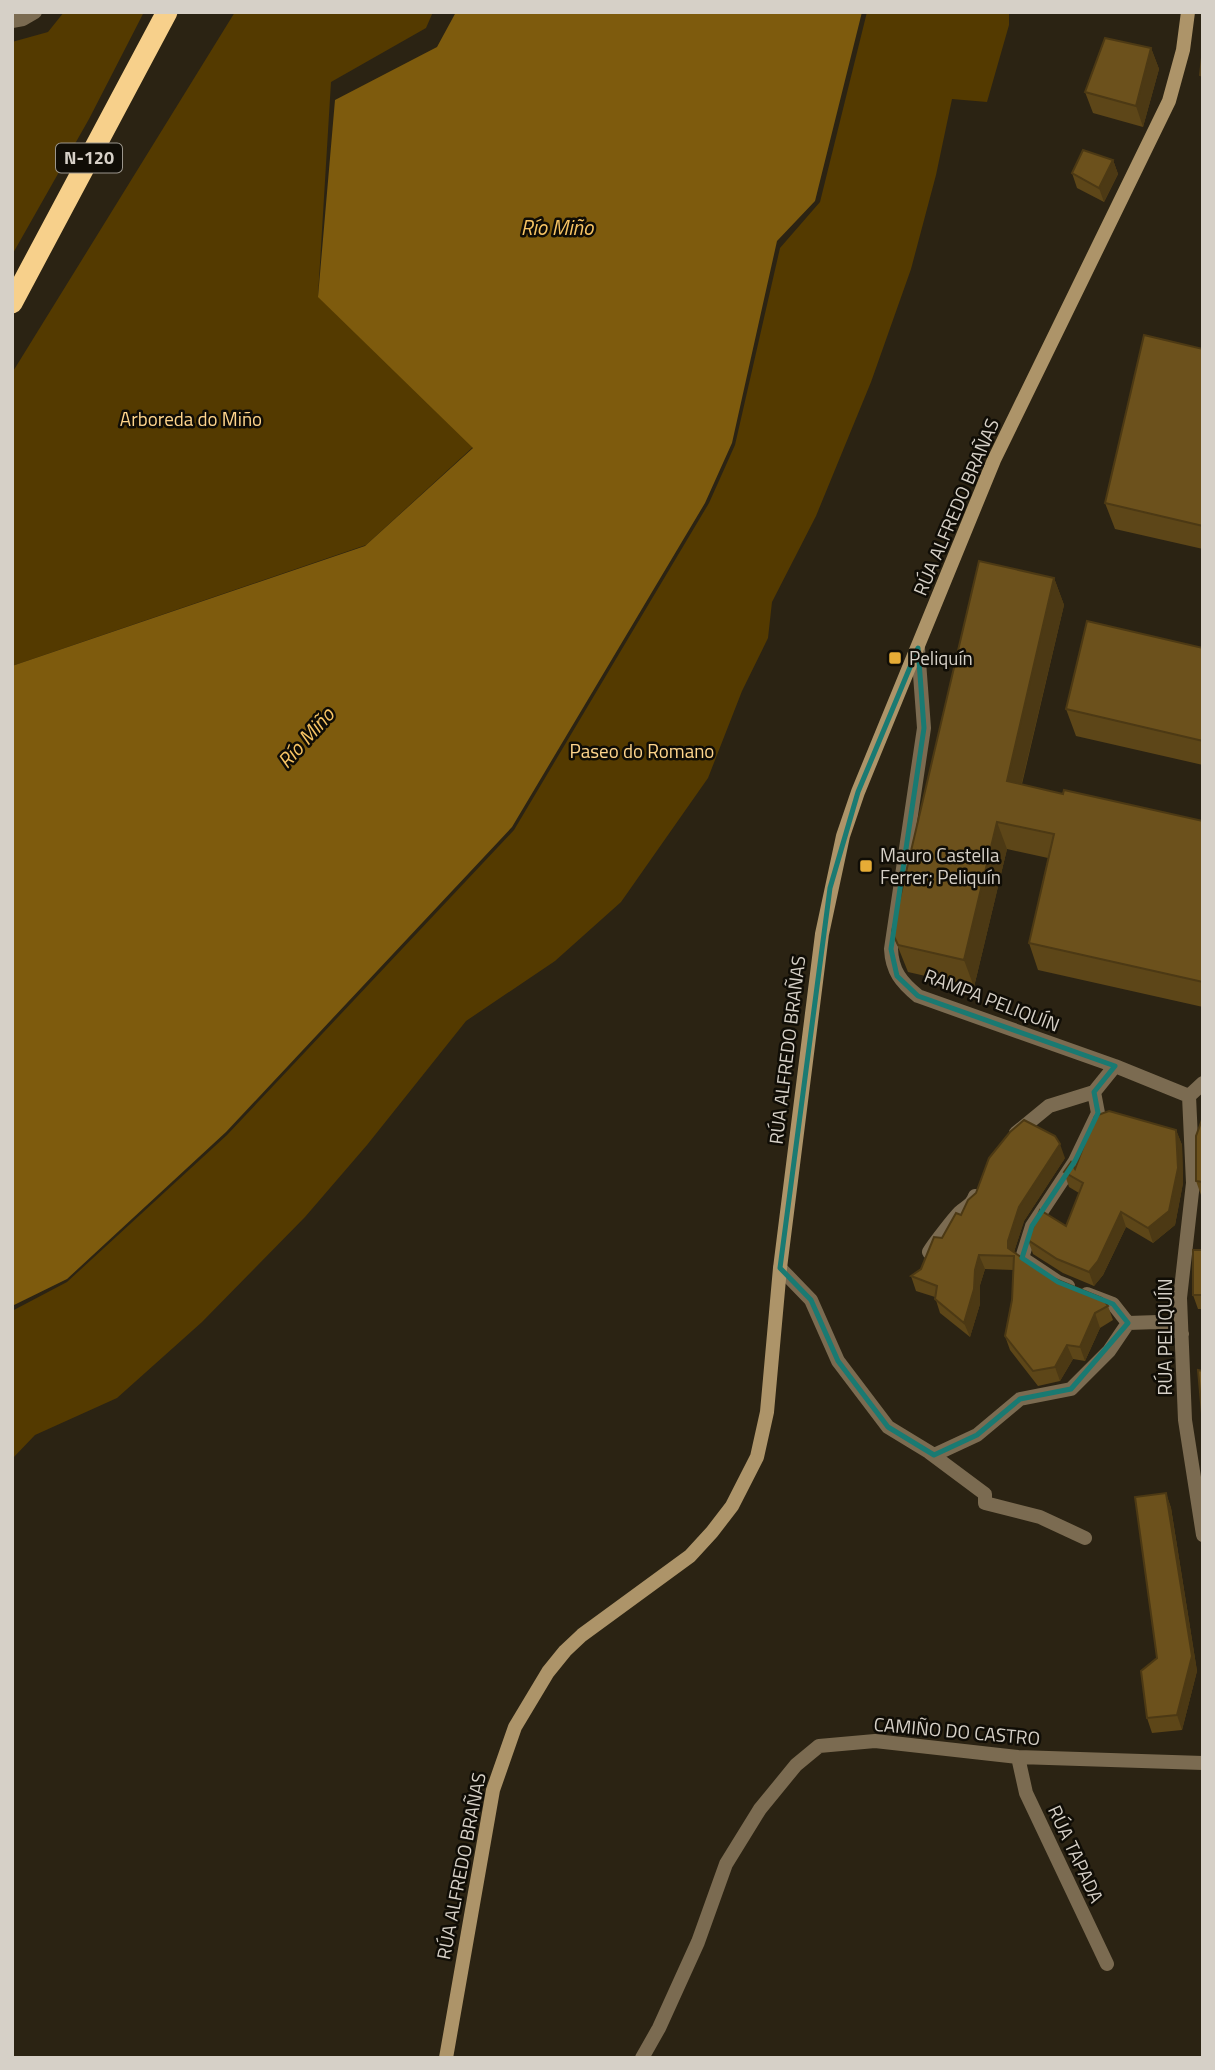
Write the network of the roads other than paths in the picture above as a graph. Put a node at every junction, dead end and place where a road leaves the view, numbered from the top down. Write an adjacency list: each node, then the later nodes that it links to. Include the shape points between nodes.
1 (35, 12): 4 (street)
2 (167, 12): 5 (highway, N-120)
3 (1188, 12): 6 (street, RÚA ALFREDO BRAÑAS, via 1169,101 994,460)
4 (12, 21)
5 (12, 303)
6 (918, 648): 7 (street, RAMPA PELIQUÍN, via 924,728 891,949 897,976 918,996); 13 (street, RÚA ALFREDO BRAÑAS, via 858,792 830,888)
7 (1115, 1066): 9 (street); 10 (street, RAMPA PELIQUÍN)
8 (1203, 1083): 10 (street)
9 (1094, 1092): 11 (street, via 1049,1106); 15 (street, via 1098,1113 1075,1161 1032,1226 1022,1258 1058,1282 1113,1304)
10 (1189, 1096): 16 (street, RÚA PELIQUÍN, via 1192,1183)
11 (1008, 1140)
12 (981, 1180): 14 (street, via 972,1204 932,1245)
13 (780, 1268): 17 (street, via 811,1300 838,1362 888,1427); 23 (street, RÚA ALFREDO BRAÑAS, via 764,1435 737,1498 690,1556 565,1651 515,1727 493,1790)
14 (923, 1268)
15 (1128, 1323): 16 (street, via 1158,1322); 17 (street, via 1109,1351 1071,1389 1020,1399 977,1435 934,1455)
16 (1182, 1334): 18 (street, RÚA PELIQUÍN, via 1188,1371 1185,1420)
17 (930, 1452): 19 (street, via 985,1494 985,1503 1040,1517)
18 (1203, 1535)
19 (1085, 1538)
20 (1018, 1757): 21 (street, CAMIÑO DO CASTRO); 22 (street, RÚA TAPADA, via 1026,1793); 24 (street, CAMIÑO DO CASTRO, via 875,1741 819,1745 760,1809 726,1864 698,1942)
21 (1203, 1763)
22 (1107, 1964)
23 (446, 2058)
24 (642, 2058)

